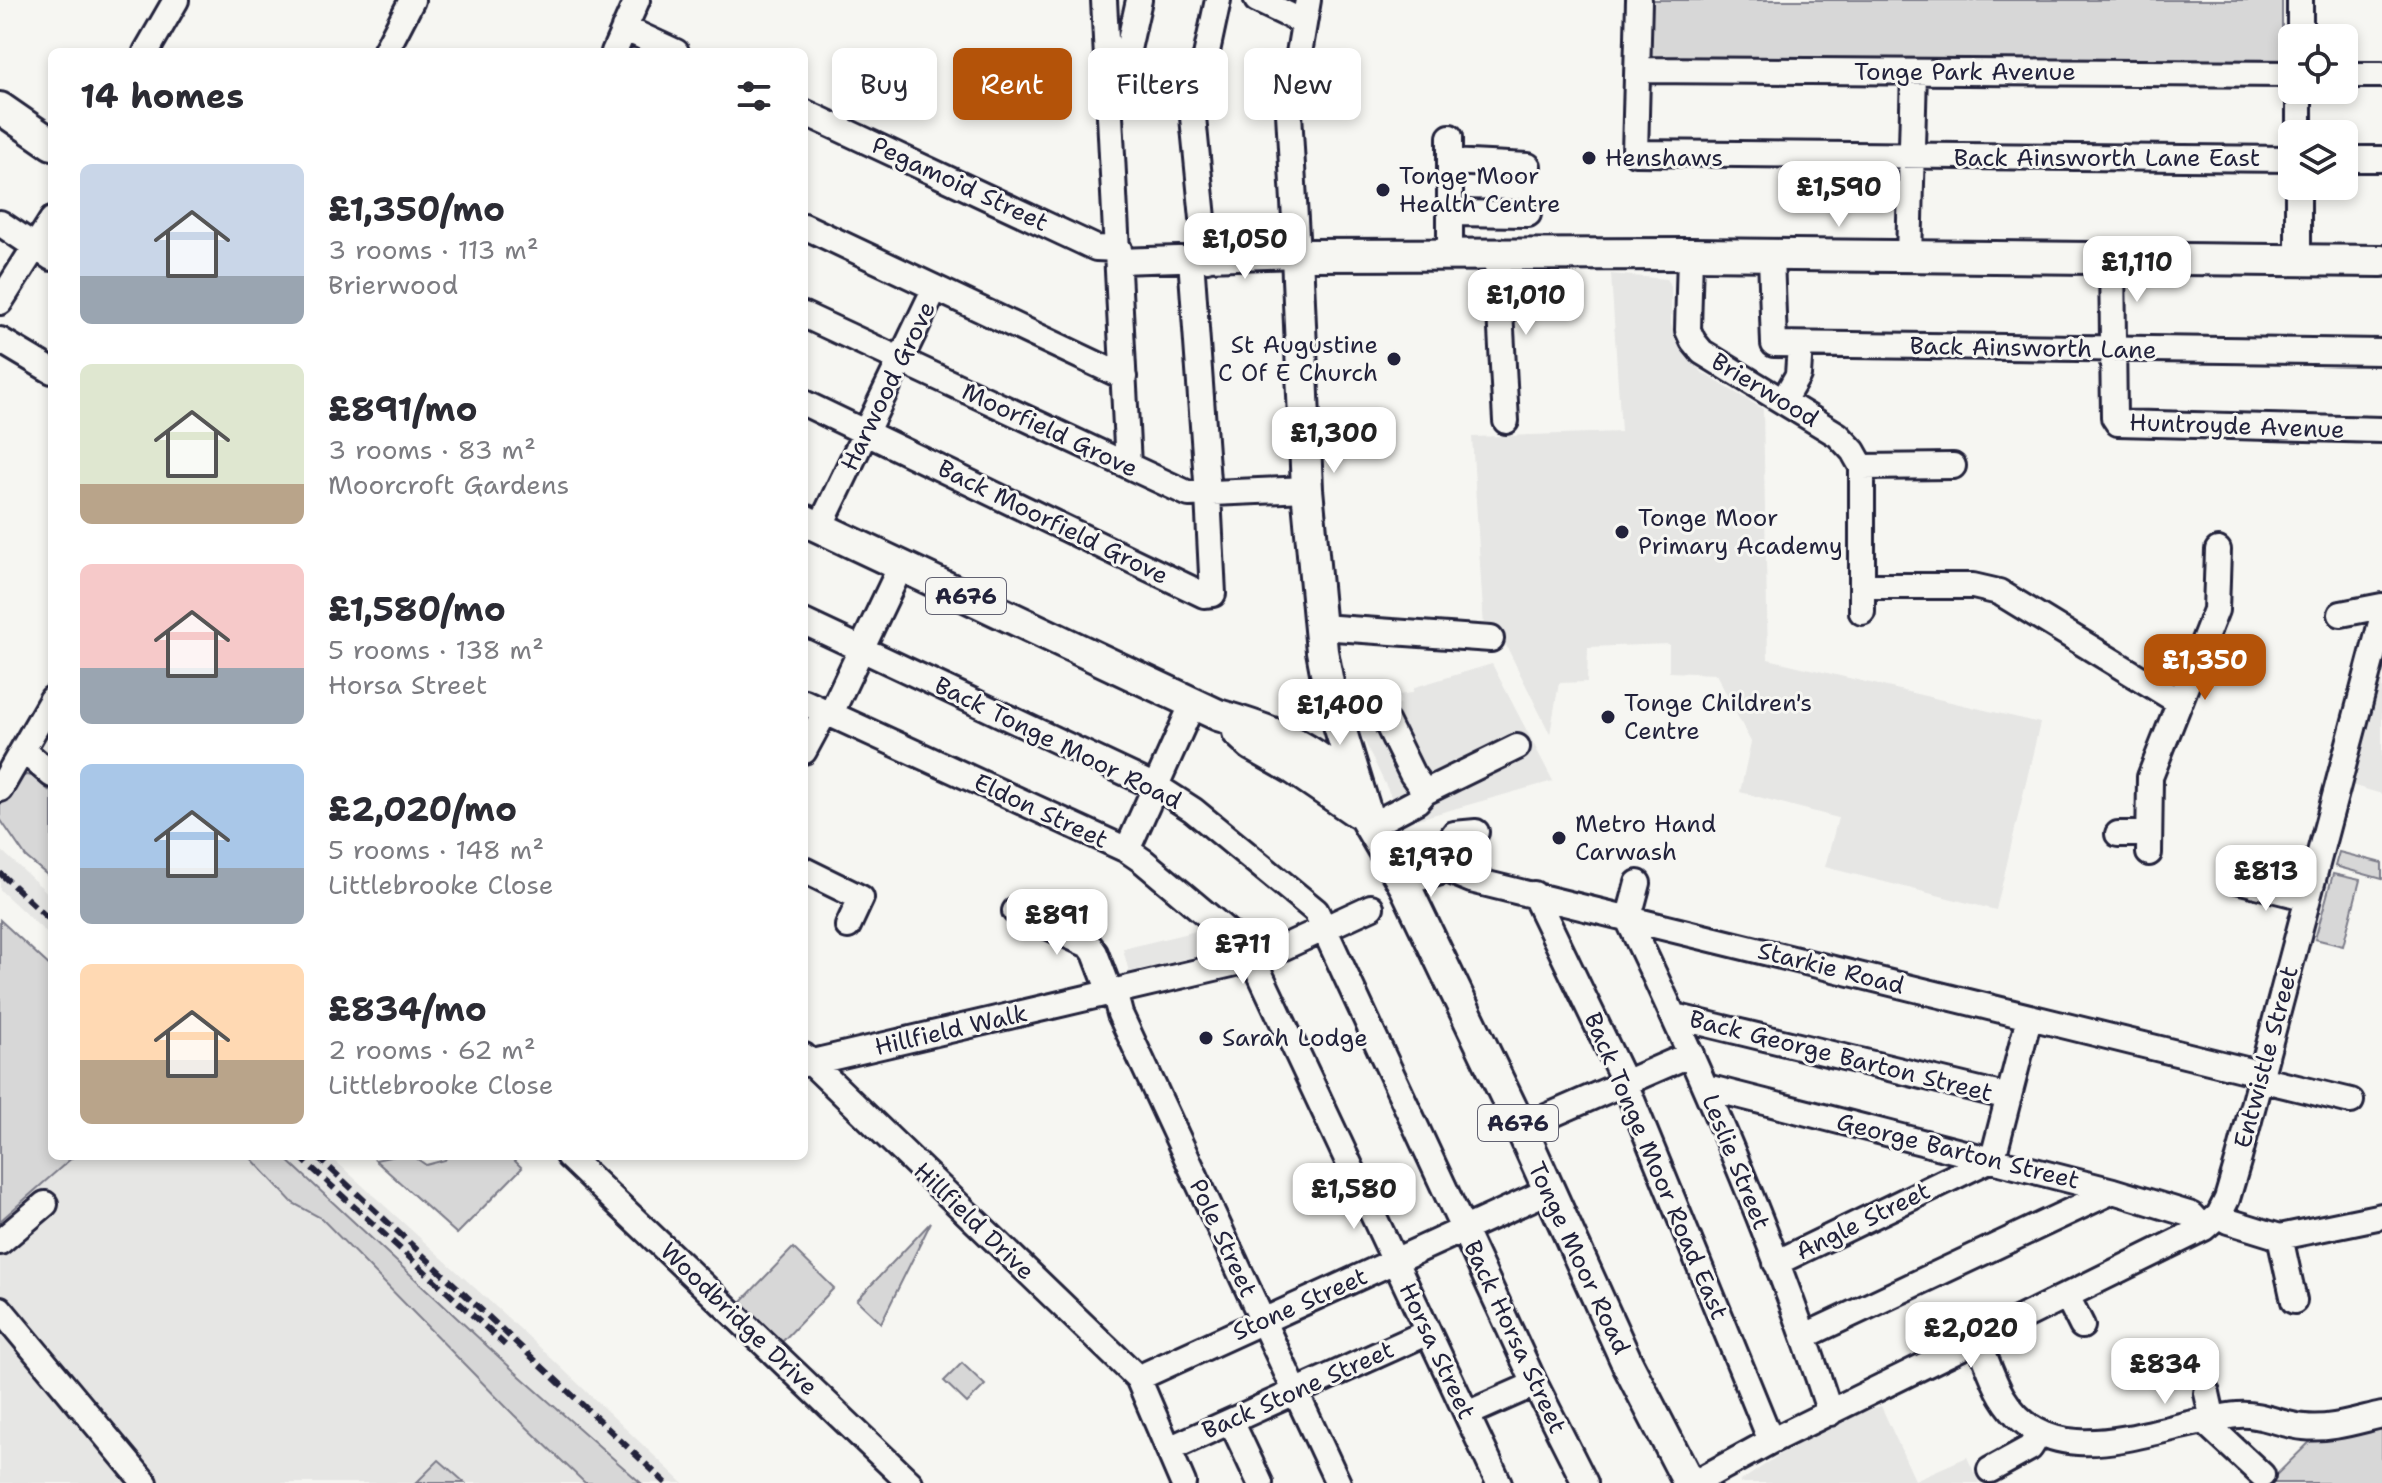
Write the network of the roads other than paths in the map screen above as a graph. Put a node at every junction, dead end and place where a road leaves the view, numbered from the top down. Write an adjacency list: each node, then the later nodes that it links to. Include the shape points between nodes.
1 (176, 0): 13 (street)
2 (412, 0): 14 (street)
3 (637, 0): 12 (street)
4 (1104, 0): 17 (street)
5 (1139, 0): 18 (street)
6 (1218, 0): 48 (street, via 1193,117)
7 (1257, 0): 10 (street)
8 (1639, 0): 19 (street)
9 (2300, 0): 11 (street)
10 (1305, 11): 44 (street, via 1289,113)
11 (2300, 24)
12 (624, 28): 15 (street); 16 (street)
13 (148, 48)
14 (387, 48)
15 (616, 48)
16 (667, 48)
17 (1107, 48)
18 (1128, 48)
19 (1639, 70): 20 (street, Tonge Park Avenue); 29 (street, Back Ainsworth Lane East, via 1635,153)
20 (1914, 72): 21 (street, Tonge Park Avenue); 29 (street)
21 (2278, 74)
22 (2358, 75): 23 (street)
23 (2382, 75)
24 (0, 108): 28 (main road)
25 (808, 114): 43 (street, Pegamoid Street)
26 (1111, 120): 43 (street)
27 (1450, 137): 33 (street)
28 (48, 141)
29 (1912, 156): 30 (street, Back Ainsworth Lane East); 47 (street)
30 (2278, 159)
31 (2358, 159): 32 (street)
32 (2382, 159)
33 (1450, 162): 34 (street); 36 (street)
34 (1528, 166)
35 (2298, 200): 50 (street)
36 (1450, 213): 37 (street); 41 (street)
37 (1528, 214)
38 (0, 223): 40 (street)
39 (808, 228): 52 (street)
40 (43, 253): 53 (street)
41 (1450, 254): 44 (main road); 45 (main road)
42 (1690, 254): 45 (main road); 46 (main road); 62 (street, Brierwood, via 1688,330 1693,341 1702,352)
43 (1119, 255): 48 (street, Pegamoid Street); 61 (street)
44 (1297, 255): 48 (street, Pegamoid Street); 70 (main road)
45 (1497, 256): 64 (street, via 1514,377)
46 (1771, 256): 47 (main road); 56 (street, Back Ainsworth Lane, via 1774,344)
47 (1909, 257): 49 (main road)
48 (1199, 259): 71 (street)
49 (2112, 260): 50 (main road); 57 (street)
50 (2298, 261): 51 (main road)
51 (2382, 261)
52 (935, 288): 59 (street, Harwood Grove); 61 (street)
53 (0, 302)
54 (808, 317): 59 (street, Moorfield Grove)
55 (0, 340): 60 (street)
56 (1800, 345): 57 (street, Back Ainsworth Lane); 62 (street, via 1798,375)
57 (2114, 349): 58 (street, Back Ainsworth Lane); 65 (street, Huntroyde Avenue, via 2114,417 2124,425)
58 (2382, 352)
59 (900, 360): 66 (street, Harwood Grove); 67 (street, Moorfield Grove)
60 (48, 369)
61 (1124, 377): 67 (street)
62 (1783, 401): 69 (street, Brierwood, via 1838,435)
63 (808, 405): 66 (street, Back Moorfield Grove)
64 (1506, 421)
65 (2382, 430)
66 (866, 431): 71 (street, Back Moorfield Grove, via 1204,595 1213,594); 72 (street, Harwood Grove)
67 (1128, 465): 71 (street, Moorfield Grove, via 1181,491)
68 (1953, 466): 69 (street)
69 (1862, 467): 75 (street)
70 (1307, 489): 71 (street, Moorfield Grove); 81 (main road)
71 (1208, 495)
72 (812, 524): 74 (main road, Tonge Moor Road / A676)
73 (2218, 550): 86 (street, via 2208,583 2216,610)
74 (901, 566): 83 (street); 88 (main road, Tonge Moor Road / A676)
75 (1862, 586): 77 (street); 86 (street, via 1973,586 1999,592)
76 (2382, 606): 78 (street)
77 (1862, 612)
78 (2341, 614)
79 (2382, 619): 84 (street, Entwistle Street)
80 (808, 624): 83 (street, Back Tonge Moor Road)
81 (1321, 627): 82 (street); 85 (main road)
82 (1491, 639)
83 (862, 649): 89 (street); 96 (street, Back Tonge Moor Road)
84 (2373, 691): 109 (street, Entwistle Street)
85 (1331, 699): 94 (main road, via 1324,722); 99 (main road)
86 (2179, 702): 101 (street, via 2150,777 2149,843)
87 (48, 706): 93 (street)
88 (1206, 709): 94 (main road, Tonge Moor Road / A676, via 1252,745); 96 (street)
89 (820, 710): 91 (street); 102 (street, Eldon Street)
90 (1387, 723): 98 (street)
91 (808, 741)
92 (1517, 747): 98 (street)
93 (23, 750): 95 (street); 97 (street)
94 (1301, 759): 99 (main road, Tonge Moor Road / A676)
95 (48, 772)
96 (1156, 787): 102 (street); 114 (street, Back Tonge Moor Road, via 1193,810 1316,911)
97 (0, 789)
98 (1425, 792): 99 (street, via 1417,801)
99 (1367, 822): 106 (main road, Tonge Moor Road / A676)
100 (1476, 832): 103 (street, via 1454,834)
101 (2118, 834)
102 (1127, 850): 115 (street, Eldon Street, via 1233,936)
103 (1447, 870): 106 (street); 108 (street, Starkie Road)
104 (808, 872): 113 (street, via 861,898)
105 (2237, 880): 109 (street)
106 (1403, 883): 127 (main road, Tonge Moor Road / A676)
107 (1638, 883): 112 (street)
108 (1534, 894): 112 (street, Starkie Road); 123 (street, Back Tonge Moor Road East)
109 (2308, 898): 122 (street, Entwistle Street)
110 (1371, 907): 114 (street, Hillfield Walk)
111 (1015, 911): 116 (street, Pole Street, via 1090,946)
112 (1628, 917): 117 (street, Leslie Street); 118 (street, Starkie Road)
113 (848, 926)
114 (1324, 929): 115 (street, Hillfield Walk); 135 (street, Back Horsa Street)
115 (1253, 959): 116 (street, Hillfield Walk); 138 (street, Horsa Street)
116 (1105, 993): 120 (street, Hillfield Walk); 143 (street, Pole Street, via 1120,1014)
117 (1674, 1016): 119 (street, Leslie Street); 125 (street, Back George Barton Street)
118 (2029, 1018): 122 (street, Starkie Road); 125 (street)
119 (1691, 1054): 123 (street); 124 (street, Leslie Street)
120 (808, 1061)
121 (808, 1063): 148 (street, Hillfield Drive, via 993,1223)
122 (2261, 1076): 126 (street, Starkie Road); 134 (street, Entwistle Street, via 2227,1199)
123 (1625, 1083): 127 (street); 158 (street, Back Tonge Moor Road East)
124 (1706, 1087): 128 (street, George Barton Street); 139 (street, Leslie Street)
125 (2009, 1097): 128 (street)
126 (2351, 1101)
127 (1521, 1128): 130 (main road, Tonge Moor Road / A676)
128 (1993, 1158): 131 (street, George Barton Street); 139 (street, Angle Street)
129 (572, 1160): 163 (street, Woodbridge Drive)
130 (1548, 1191): 135 (street, Stone Street); 169 (main road, Tonge Moor Road / A676, via 1628,1365)
131 (2113, 1191): 134 (street, George Barton Street); 146 (street)
132 (45, 1204): 137 (street)
133 (2382, 1216): 136 (street)
134 (2212, 1221): 136 (street, George Barton Street); 140 (street)
135 (1465, 1229): 138 (street, Stone Street); 149 (street, Back Horsa Street)
136 (2280, 1237): 141 (street)
137 (0, 1242)
138 (1395, 1261): 143 (street, Stone Street); 145 (street, Horsa Street)
139 (1776, 1263): 146 (street, Leslie Street)
140 (2067, 1296): 144 (street); 147 (street)
141 (2294, 1301)
142 (0, 1309): 162 (street)
143 (1262, 1321): 148 (street, Stone Street); 150 (street, Pole Street)
144 (2082, 1326)
145 (1428, 1332): 150 (street, Back Stone Street); 153 (street, Horsa Street)
146 (1805, 1336): 152 (street, Leslie Street)
147 (1978, 1340): 152 (street); 157 (street, via 2002,1397)
148 (1138, 1378): 159 (street)
149 (1535, 1384): 153 (street); 168 (street, Back Horsa Street)
150 (1295, 1392): 155 (street, Back Stone Street); 166 (street, Pole Street)
151 (2207, 1393): 156 (street)
152 (1830, 1413): 158 (street)
153 (1467, 1414): 167 (street, Horsa Street)
154 (2382, 1415): 156 (street, via 2323,1429 2238,1415)
155 (1231, 1421): 159 (street, Back Stone Street); 165 (street)
156 (2209, 1421): 157 (street, via 2120,1451 2060,1445); 161 (street)
157 (2039, 1434): 160 (street, via 2030,1448)
158 (1771, 1441): 169 (street)
159 (1169, 1449): 164 (street)
160 (1990, 1470)
161 (2262, 1475)
162 (145, 1483)
163 (910, 1483)
164 (1183, 1483)
165 (1260, 1483)
166 (1338, 1483)
167 (1499, 1483)
168 (1585, 1483)
169 (1692, 1483)

